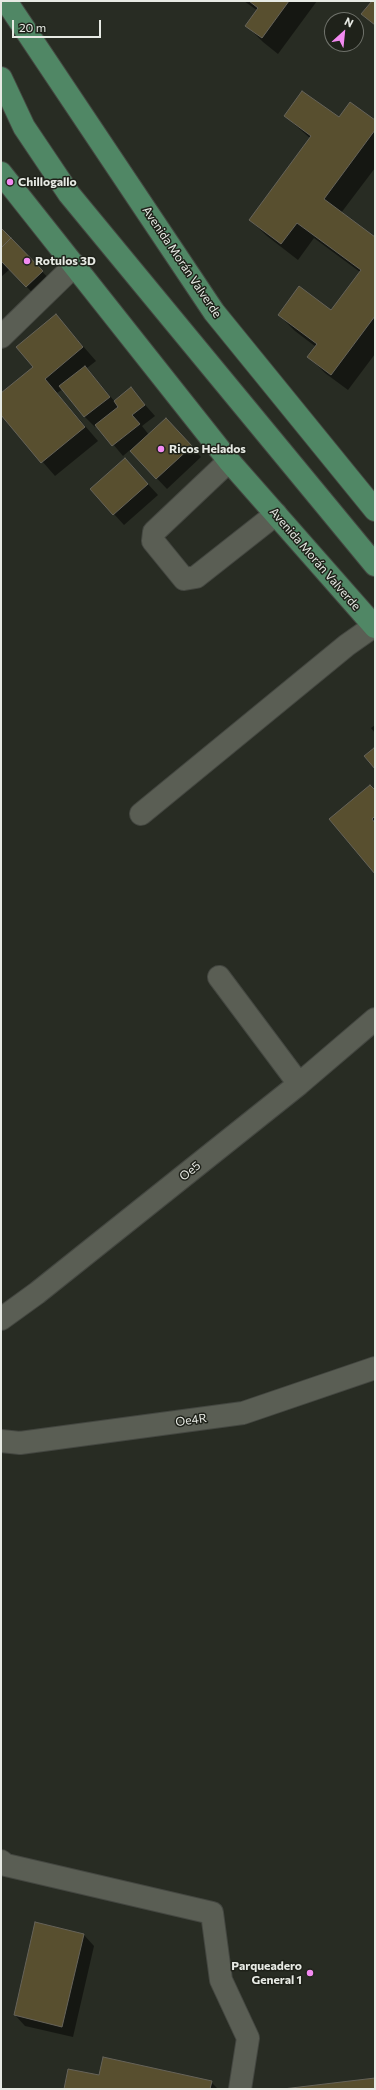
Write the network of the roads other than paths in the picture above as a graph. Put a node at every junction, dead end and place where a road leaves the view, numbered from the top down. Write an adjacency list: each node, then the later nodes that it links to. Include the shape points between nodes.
1 (6, 1): 7 (main road, Avenida Morán Valverde, via 214,312)
2 (1, 78): 9 (main road, via 32,140 69,194)
3 (1, 173): 4 (main road, Avenida Morán Valverde)
4 (75, 265): 5 (street); 6 (main road, Avenida Morán Valverde)
5 (1, 337)
6 (229, 461): 8 (main road, Avenida Morán Valverde); 8 (street, via 154,532 153,541 184,579 196,577)
7 (375, 510)
8 (276, 514): 10 (main road, Avenida Morán Valverde)
9 (375, 565)
10 (374, 627): 11 (street, via 347,645)
11 (141, 814)
12 (219, 977): 14 (street)
13 (375, 1019): 14 (street, Oe5)
14 (299, 1084): 15 (street, Oe5, via 37,1294)
15 (1, 1319)
16 (375, 1368): 17 (street, Oe4R, via 243,1412 20,1443)
17 (1, 1441)
18 (1, 1861): 19 (street, via 6,1865 212,1913 221,1980 248,2038)
19 (240, 2089)

